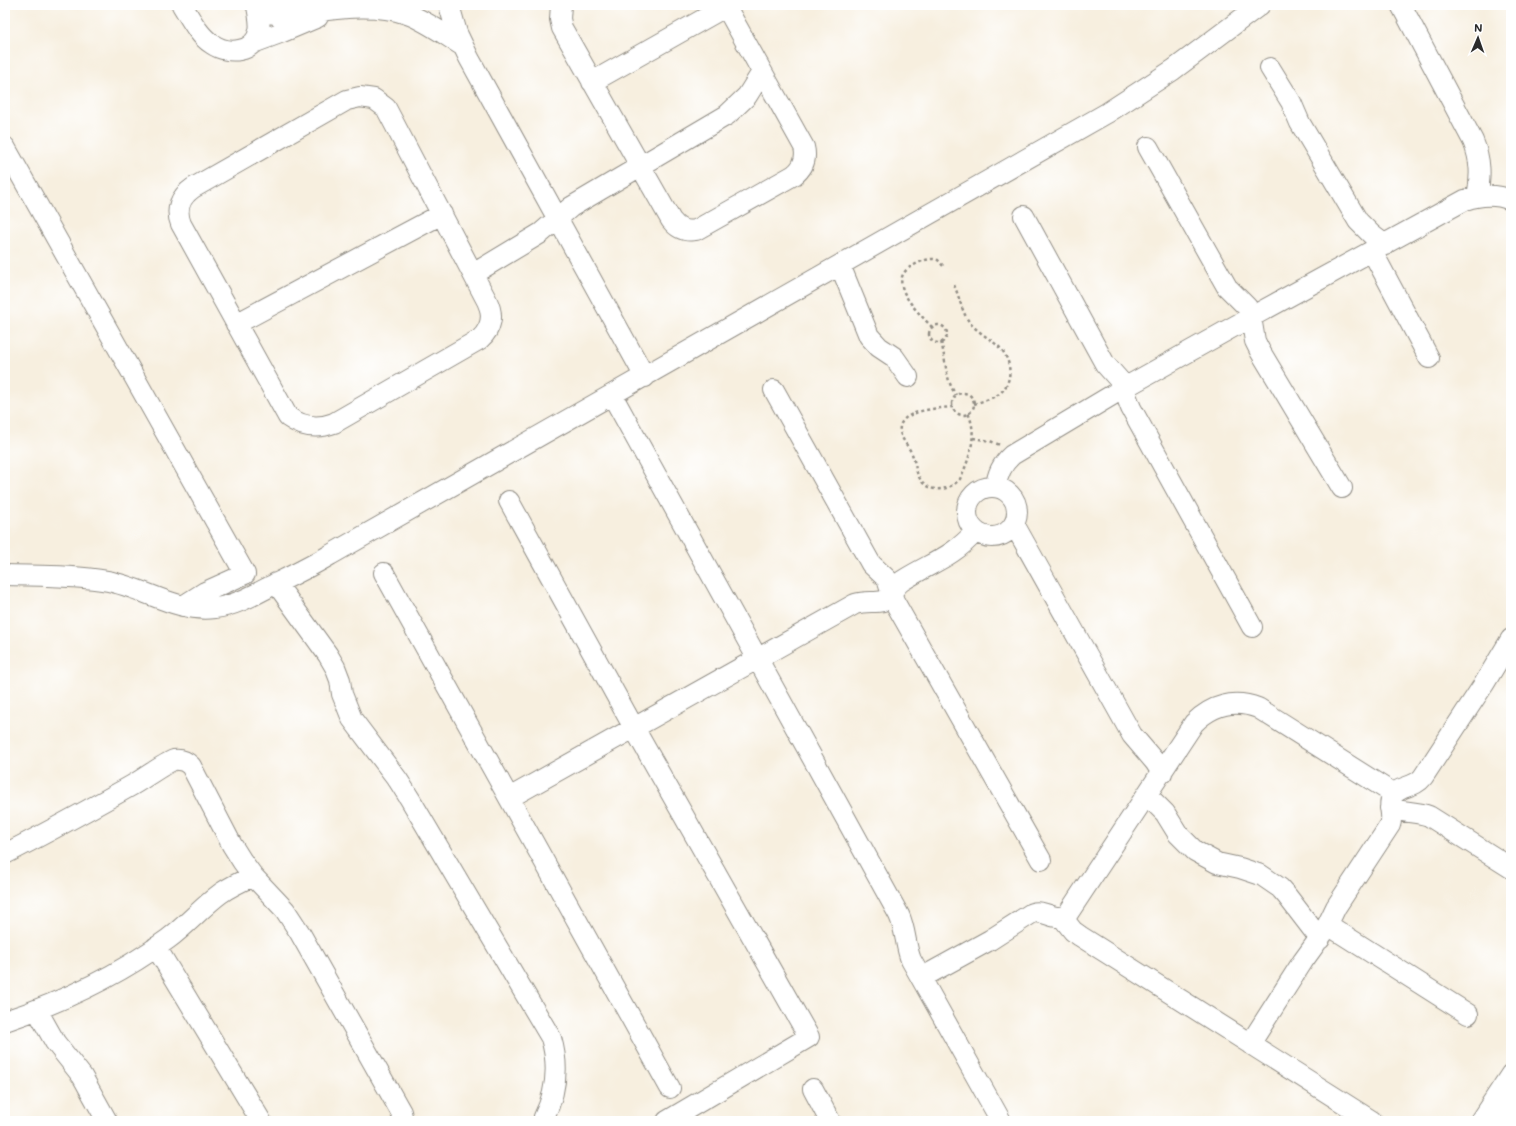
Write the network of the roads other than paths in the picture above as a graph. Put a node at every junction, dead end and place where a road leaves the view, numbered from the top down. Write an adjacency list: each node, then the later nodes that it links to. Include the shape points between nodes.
1 (182, 5): 10 (street, via 205,39 219,48 241,50)
2 (449, 5): 11 (street)
3 (562, 5): 14 (street, via 562,28)
4 (1260, 5): 24 (street, via 1173,70 1107,113)
5 (1401, 5): 18 (street, via 1473,141 1480,168)
6 (257, 6): 9 (street, via 279,15); 10 (street, via 260,26)
7 (360, 6): 9 (street); 11 (street, via 407,15)
8 (725, 6): 13 (street); 14 (street)
9 (333, 10): 10 (street)
10 (253, 43)
11 (463, 46): 22 (street)
12 (1270, 68): 23 (street, via 1358,221 1372,235)
13 (762, 72): 17 (street, via 747,96 727,115); 17 (street, via 804,147 805,158 798,172 690,231 674,225)
14 (592, 82): 17 (street)
15 (5, 147): 41 (street, via 245,574)
16 (1148, 148): 26 (street, via 1227,286 1243,303)
17 (640, 166): 22 (street)
18 (1478, 197): 19 (street, via 1497,196); 23 (street, via 1465,200)
19 (1511, 200)
20 (442, 214): 25 (street); 27 (street); 27 (street, via 386,108 367,97 347,100 193,188 180,201 178,213 181,224)
21 (1024, 216): 31 (street, via 1105,364)
22 (558, 218): 25 (street, via 541,233); 29 (street)
23 (1378, 248): 26 (street); 28 (street)
24 (840, 266): 29 (street); 30 (street, via 869,336 894,357)
25 (473, 274): 27 (street, via 492,315 485,335 468,347 327,425 305,426 288,417)
26 (1251, 317): 31 (street); 35 (street, via 1255,341 1260,351)
27 (236, 324)
28 (1429, 358)
29 (645, 377): 33 (street)
30 (908, 377)
31 (1124, 388): 34 (street, via 1012,455 999,473); 46 (street, via 1131,408)
32 (774, 390): 43 (street, via 871,564 887,579)
33 (612, 395): 42 (street); 48 (street)
34 (996, 487): 37 (street, via 1007,492 1014,501 1017,513); 38 (street, via 983,488 969,502 966,515)
35 (1342, 488)
36 (509, 502): 49 (street)
37 (1014, 524): 38 (street, via 1000,536 987,537); 50 (street, via 1132,735 1156,762)
38 (975, 532): 43 (street, via 953,553 901,581)
39 (384, 573): 52 (street)
40 (5, 575): 45 (street, via 93,579 119,584)
41 (226, 583): 44 (street); 45 (street)
42 (276, 584): 44 (street); 70 (street, via 328,655 340,680 342,694 352,719 410,799 551,1038 556,1078)
43 (891, 593): 48 (street, via 882,601 855,604); 55 (street)
44 (232, 605): 45 (street, via 204,609)
45 (183, 606)
46 (1252, 627)
47 (1511, 639): 53 (street, via 1420,781 1401,789)
48 (757, 658): 49 (street); 61 (street, via 899,915 908,953)
49 (634, 728): 52 (street); 74 (street, via 809,1038)
50 (1162, 773): 51 (street); 53 (street, via 1194,723 1220,706 1239,704 1258,708)
51 (1148, 795): 58 (street, via 1070,911); 59 (street, via 1165,813 1186,843 1196,851 1217,863 1261,875 1280,888)
52 (509, 798): 67 (street)
53 (1392, 801): 56 (street, via 1399,810 1429,816); 59 (street, via 1390,825 1336,907)
54 (5, 854): 57 (street, via 88,811 172,761 184,760 191,766 232,846)
55 (1041, 860)
56 (1511, 868)
57 (253, 876): 60 (street, via 220,894 184,927); 73 (street, via 297,927 401,1112)
58 (1062, 917): 61 (street, via 1052,917 1040,912 1032,913 990,940); 65 (street, via 1080,936)
59 (1324, 932): 63 (street); 65 (street, via 1302,961)
60 (156, 947): 62 (street, via 84,989); 72 (street)
61 (920, 978): 76 (street)
62 (37, 1010): 64 (street); 71 (street, via 55,1042 82,1076)
63 (1468, 1014)
64 (5, 1021)
65 (1250, 1044): 77 (street)
66 (1511, 1074): 78 (street)
67 (670, 1088)
68 (813, 1089): 75 (street)
69 (1511, 1106): 79 (street)
70 (545, 1119)
71 (107, 1121)
72 (261, 1121)
73 (403, 1121)
74 (667, 1121)
75 (830, 1121)
76 (1001, 1121)
77 (1372, 1121)
78 (1480, 1121)
79 (1501, 1121)

